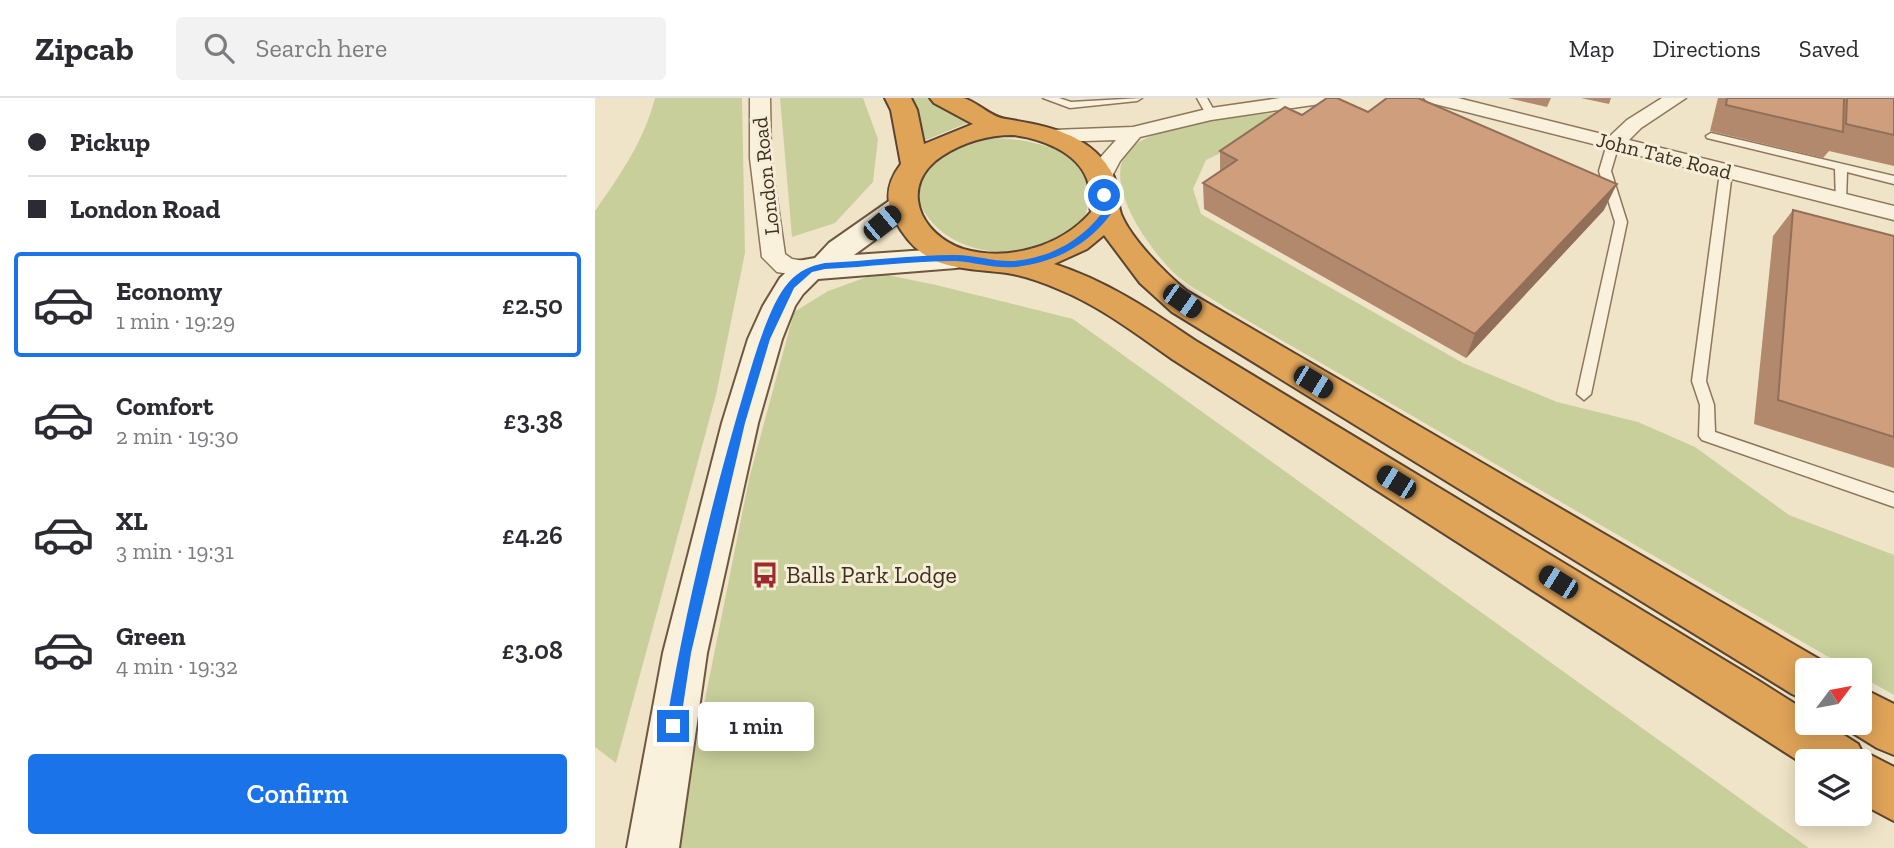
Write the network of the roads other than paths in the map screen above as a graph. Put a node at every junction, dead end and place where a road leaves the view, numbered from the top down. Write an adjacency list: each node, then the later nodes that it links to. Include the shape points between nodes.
1 (760, 98): 26 (street, London Road, via 760,158 774,257 786,266)
2 (898, 98): 15 (highway)
3 (943, 98): 10 (highway)
4 (1048, 98): 5 (lane, via 1070,105)
5 (1137, 98)
6 (1320, 98): 9 (street)
7 (1436, 98): 14 (street, John Tate Road)
8 (1676, 98): 14 (street, via 1634,124)
9 (1207, 106): 11 (street)
10 (999, 127): 12 (highway); 15 (highway, via 960,136)
11 (1133, 133): 12 (street); 18 (street)
12 (1053, 136): 18 (highway, via 1089,161)
13 (1711, 136): 16 (lane)
14 (1613, 144): 17 (street, John Tate Road); 27 (lane, via 1605,171 1622,222)
15 (915, 165): 21 (highway, via 903,185)
16 (1841, 167): 19 (lane); 20 (lane)
17 (1726, 172): 20 (street, John Tate Road); 28 (lane, via 1699,381 1707,405 1707,436)
18 (1101, 177): 22 (highway)
19 (1894, 180)
20 (1840, 200): 23 (street, John Tate Road)
21 (902, 206): 24 (highway, via 931,243); 26 (main road)
22 (1106, 214): 25 (highway, via 1073,246); 29 (highway, via 1164,288 1220,327)
23 (1894, 214)
24 (956, 258): 25 (highway); 26 (main road)
25 (1014, 264): 32 (highway, via 1086,288 1116,304)
26 (817, 268): 35 (main road, via 791,286 765,339 740,423 685,653)
27 (1584, 394)
28 (1894, 500)
29 (1795, 670)
30 (1873, 718): 31 (highway)
31 (1894, 731)
32 (1823, 749)
33 (1872, 782): 34 (highway)
34 (1894, 796)
35 (653, 848)

